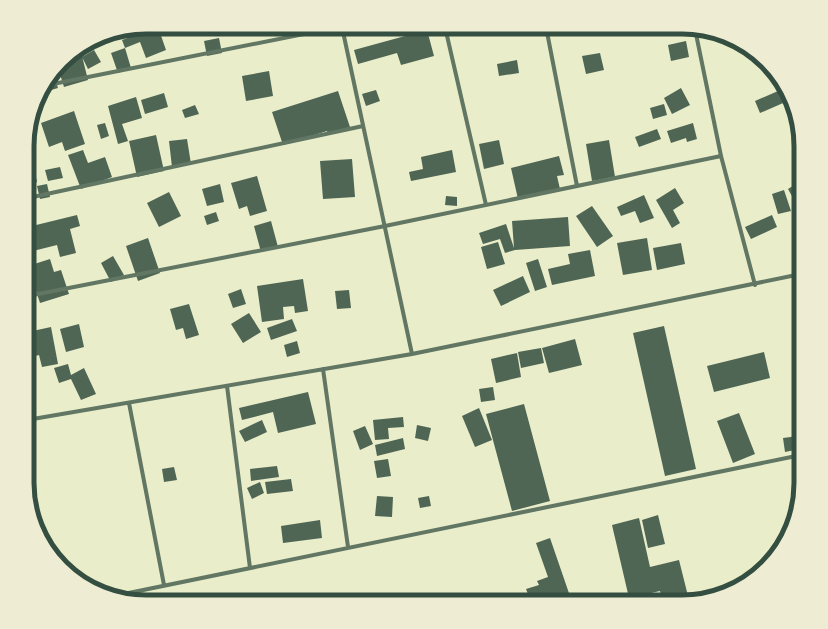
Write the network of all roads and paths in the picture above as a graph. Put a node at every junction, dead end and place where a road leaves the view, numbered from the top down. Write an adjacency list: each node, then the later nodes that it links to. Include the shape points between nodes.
1 (305, 34): 6 (street)
2 (342, 34): 7 (street)
3 (447, 34): 11 (street)
4 (547, 34): 9 (street)
5 (696, 35): 8 (street)
6 (53, 84)
7 (363, 126): 10 (street); 12 (street)
8 (721, 156): 9 (street); 14 (street)
9 (577, 186): 11 (street)
10 (34, 197)
11 (486, 205): 12 (street)
12 (384, 226): 15 (street); 16 (street)
13 (794, 276): 14 (street)
14 (755, 285): 16 (street)
15 (34, 295)
16 (412, 354): 17 (street)
17 (323, 370): 18 (street); 22 (street)
18 (227, 386): 19 (street); 23 (street)
19 (129, 403): 20 (street); 24 (street)
20 (34, 419)
21 (794, 456): 22 (street)
22 (348, 547): 23 (street)
23 (250, 568): 24 (street)
24 (164, 586): 25 (street)
25 (127, 593)

